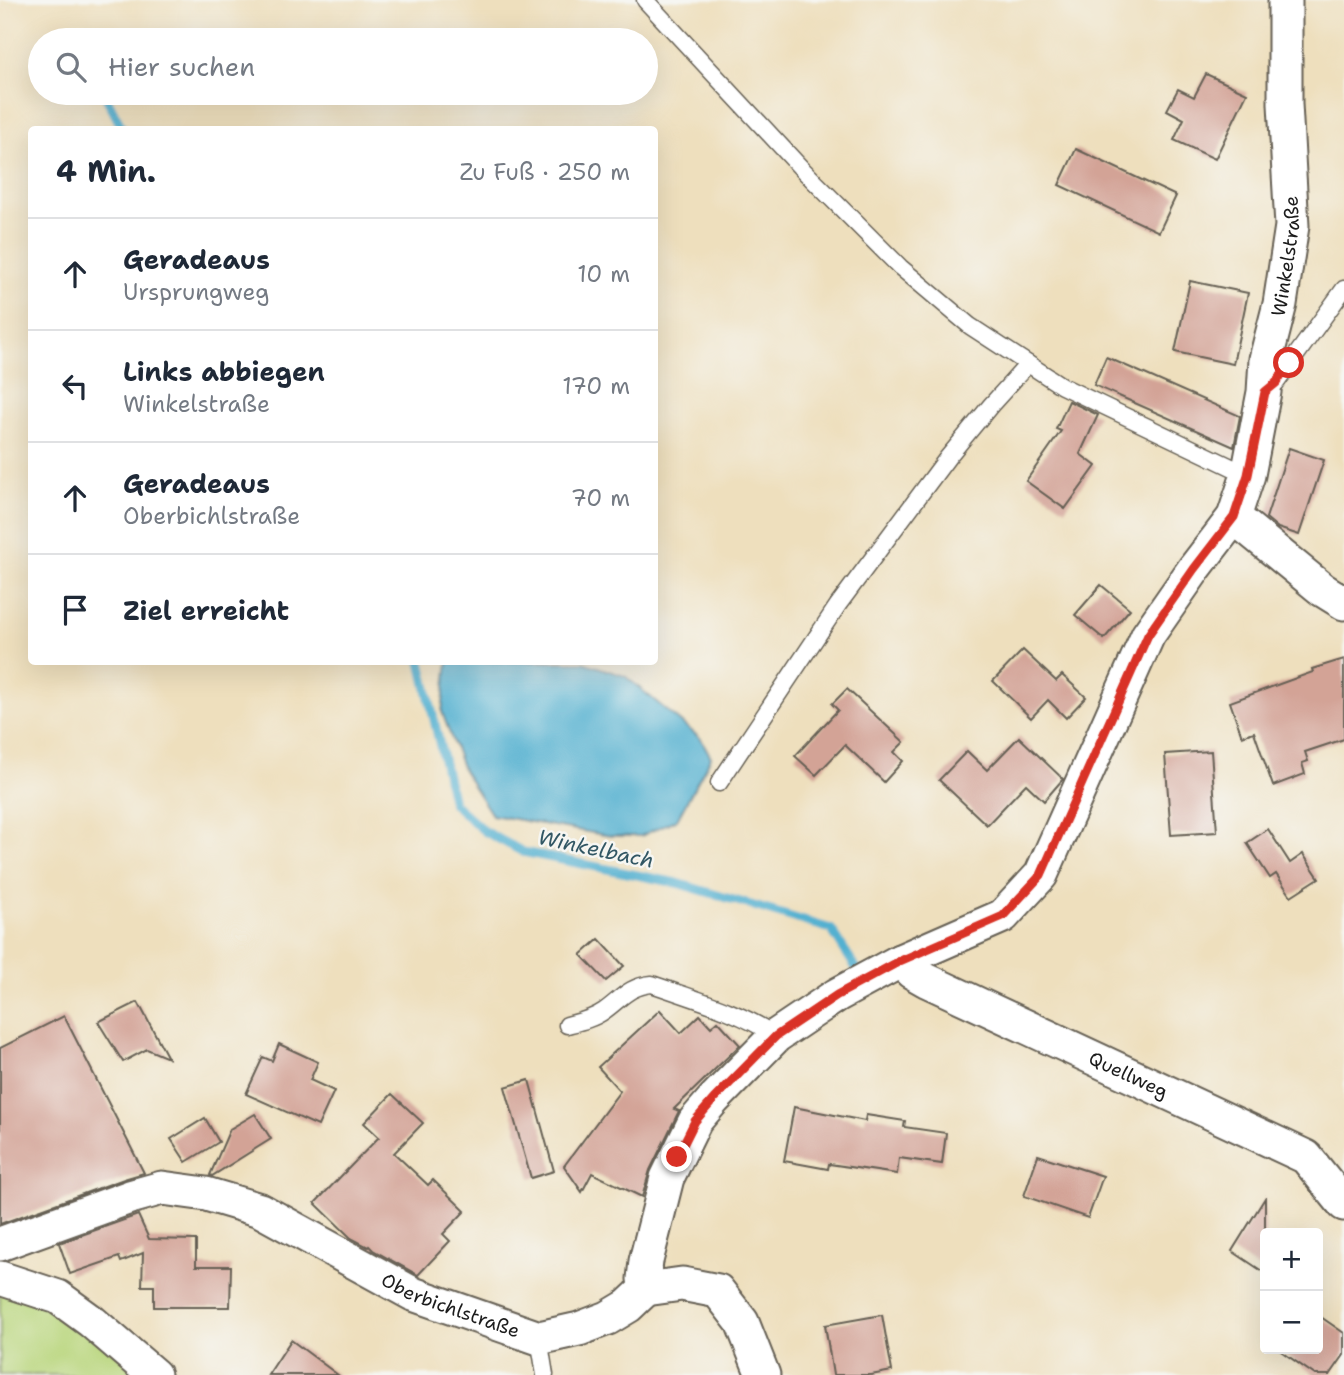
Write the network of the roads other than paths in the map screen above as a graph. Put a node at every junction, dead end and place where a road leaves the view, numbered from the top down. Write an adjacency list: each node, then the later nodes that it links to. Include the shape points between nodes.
1 (645, 0): 4 (lane, via 802,169 901,267 970,326)
2 (1285, 0): 5 (street, Winkelstraße, via 1292,226 1266,359)
3 (1344, 289): 5 (lane)
4 (1028, 364): 6 (lane, via 1062,386); 9 (lane, via 948,457 838,605)
5 (1265, 392): 6 (street, Winkelstraße)
6 (1248, 475): 7 (street, Winkelstraße)
7 (1234, 517): 8 (street); 10 (street, Winkelstraße, via 1148,635 1041,875 1003,916)
8 (1344, 603)
9 (719, 783)
10 (900, 961): 12 (street, via 837,995); 13 (street, Quellweg, via 926,980 1306,1157)
11 (567, 1025): 12 (lane, via 603,1012 639,985 652,984 740,1016)
12 (776, 1036): 16 (street, via 695,1121 667,1178 646,1261)
13 (1344, 1204)
14 (0, 1244): 17 (street, Oberbichlstraße, via 162,1188 206,1194 260,1210 413,1294)
15 (0, 1278): 18 (street, via 58,1297)
16 (646, 1289): 17 (street, Oberbichlstraße, via 608,1318); 20 (street, via 682,1284 718,1291 742,1322)
17 (539, 1339): 19 (lane)
18 (154, 1375)
19 (545, 1375)
20 (763, 1375)

